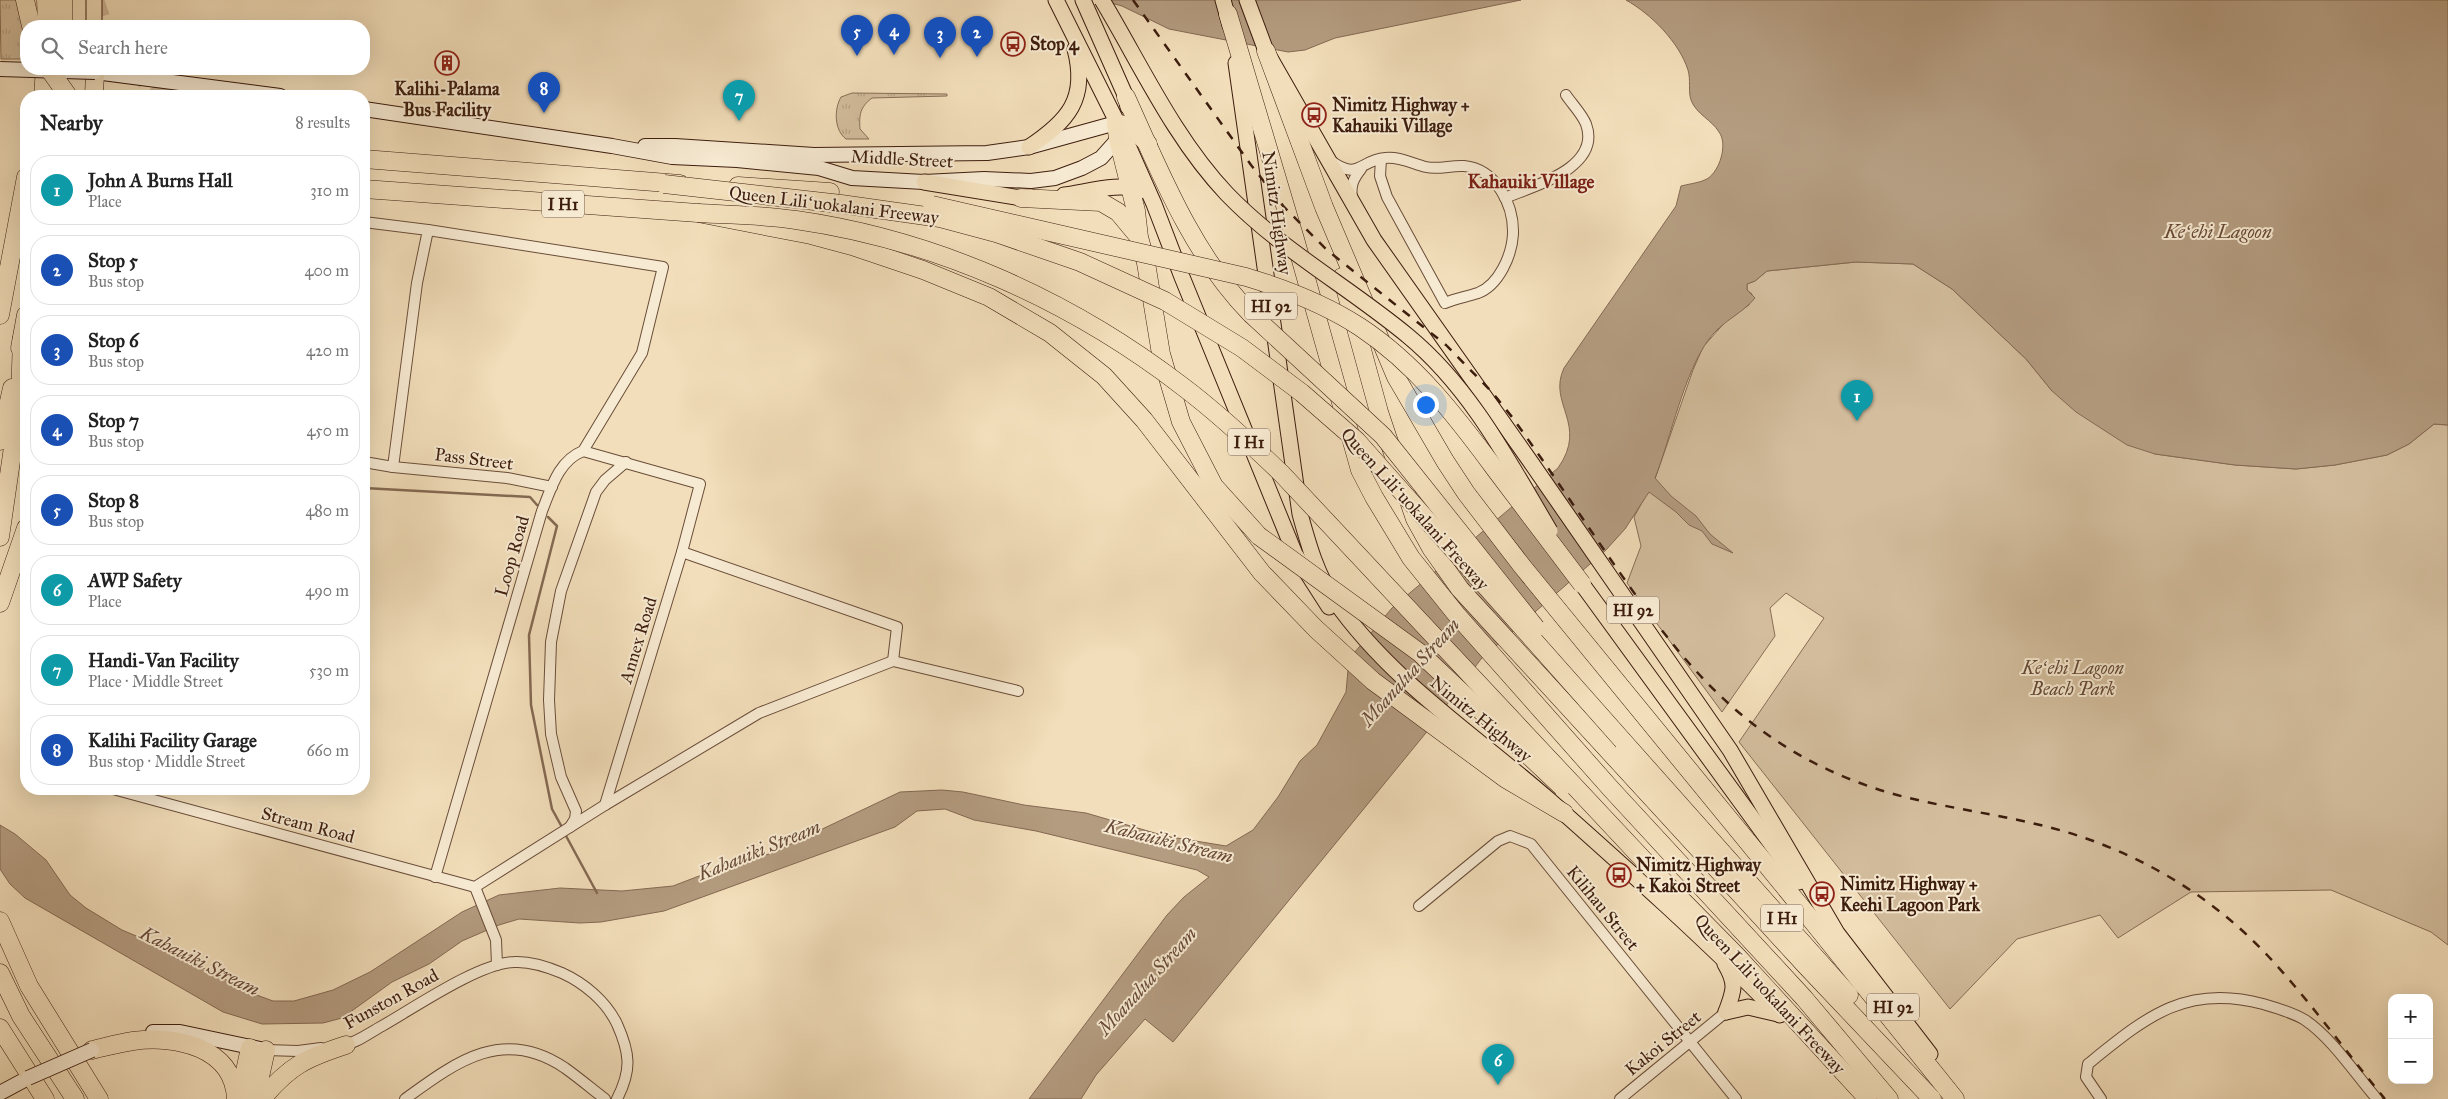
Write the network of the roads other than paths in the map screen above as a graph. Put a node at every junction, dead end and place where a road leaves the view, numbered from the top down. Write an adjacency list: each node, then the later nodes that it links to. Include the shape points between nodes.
1 (25, 0): 10 (highway)
2 (46, 0): 11 (highway)
3 (63, 0): 12 (highway)
4 (94, 0): 13 (main road)
5 (1056, 0): 14 (main road)
6 (1083, 0): 30 (main road)
7 (1102, 0): 66 (main road, bridge, via 1175,126 1226,192 1282,244 1409,337 1460,388)
8 (1247, 0): 15 (main road, HI 92)
9 (1226, 7): 16 (highway)
10 (29, 20)
11 (47, 20)
12 (63, 20)
13 (94, 20)
14 (1070, 28): 32 (main road); 35 (main road, via 1078,59 1075,100 1064,121)
15 (1266, 51): 37 (main road, HI 92); 48 (highway)
16 (1238, 58): 69 (main road, Nimitz Highway / HI 92, bridge, via 1300,514 1311,552 1334,600); 108 (highway, via 1295,239 1360,470 1411,558 1456,614 1611,789 1804,998)
17 (0, 70): 18 (main road, bridge)
18 (20, 70)
19 (45, 75): 24 (highway)
20 (53, 75): 26 (highway, bridge)
21 (59, 75): 25 (highway)
22 (95, 75): 27 (highway)
23 (131, 75): 28 (main road)
24 (43, 90)
25 (58, 90)
26 (64, 90)
27 (94, 90)
28 (237, 90)
29 (1566, 95): 45 (street, via 1585,123 1588,134 1577,161 1563,174)
30 (1126, 97): 32 (main road, via 1127,117); 33 (highway)
31 (370, 110): 34 (main road, Middle Street)
32 (1120, 129): 33 (highway, via 1138,133); 35 (main road, Middle Street); 40 (main road, Middle Street, via 1101,158 1055,178); 42 (highway); 47 (main road)
33 (1148, 144): 71 (highway, bridge, via 1200,250 1231,294 1383,436)
34 (612, 146): 35 (main road, Middle Street, via 675,146 814,155 979,153); 40 (main road, Middle Street, via 672,157 812,167 852,178)
35 (1029, 147)
36 (370, 159): 41 (highway, Queen Liliʻuokalani Freeway / I H1)
37 (1329, 159): 39 (street, via 1350,171); 46 (main road, HI 92)
38 (1381, 159): 39 (street); 45 (street, via 1396,158 1436,168 1473,168 1490,178); 45 (street, via 1380,176 1387,197 1445,304 1487,288 1502,269 1513,236)
39 (1361, 169): 46 (street, via 1350,189)
40 (924, 182): 44 (main road)
41 (664, 184): 66 (highway, bridge, via 767,186 916,202 1246,277 1304,297 1360,326 1428,384); 71 (highway, Queen Liliʻuokalani Freeway / I H1, bridge, via 940,218 996,232 1080,262 1165,301 1242,348 1302,393 1357,442)
42 (1130, 187): 44 (main road); 47 (main road, via 1146,195); 53 (highway)
43 (370, 189): 50 (highway, Queen Liliʻuokalani Freeway / I H1)
44 (1021, 198): 53 (highway, via 1101,202 1118,212)
45 (1505, 198)
46 (1352, 200): 81 (main road, HI 92, via 1374,240 1730,750)
47 (1154, 204): 69 (main road, bridge, via 1295,554 1340,624)
48 (1324, 207): 109 (highway, bridge, via 1379,412 1415,519 1431,548 1460,589 1496,629); 111 (highway, bridge, via 1396,377 1466,493)
49 (20, 209): 54 (highway)
50 (698, 213): 74 (highway, bridge, via 811,235 923,270 990,298 1050,333 1126,398 1262,573 1373,681 1506,779); 77 (highway, Queen Liliʻuokalani Freeway / I H1, bridge, via 825,224 950,258 1068,312 1155,365 1213,411 1282,474)
51 (370, 223): 52 (street)
52 (428, 230): 58 (street, Loop Road, via 663,267 642,353); 61 (street, via 417,283)
53 (1139, 237): 77 (highway, bridge, via 1161,354 1181,422 1214,486 1259,536 1420,654)
54 (0, 315)
55 (20, 347): 57 (highway)
56 (20, 399): 63 (highway)
57 (0, 441)
58 (583, 451): 59 (street); 62 (street, Loop Road, via 566,462)
59 (626, 462): 65 (street, Annex Road, via 700,484); 75 (street, via 596,492 571,560 554,620 550,652 550,734 561,777 576,812)
60 (370, 463): 61 (street)
61 (393, 467): 62 (street, Pass Street, via 506,478)
62 (552, 487): 76 (street, Loop Road)
63 (0, 537)
64 (20, 545): 67 (highway)
65 (682, 552): 68 (street, via 897,627); 73 (street, Annex Road)
66 (1582, 584): 81 (main road)
67 (0, 603)
68 (893, 661): 70 (street); 73 (street, via 758,714)
69 (1403, 679): 74 (main road, Nimitz Highway / HI 92)
70 (1018, 691)
71 (1624, 741): 110 (highway, Queen Liliʻuokalani Freeway / I H1, via 1818,958)
72 (135, 795): 76 (street, Stream Road)
73 (605, 805): 75 (street)
74 (1564, 813): 82 (main road, Nimitz Highway / HI 92)
75 (569, 828): 78 (street)
76 (436, 877): 78 (street)
77 (1668, 886): 107 (highway, Queen Liliʻuokalani Freeway / I H1)
78 (475, 887): 83 (street, via 497,944)
79 (1419, 906): 89 (street, Kilihau Street, via 1498,842 1510,836 1531,844)
80 (0, 921): 87 (highway, via 29,986)
81 (1838, 933): 112 (main road, HI 92)
82 (1718, 952): 85 (main road, via 1732,976 1734,991); 86 (main road, Nimitz Highway / HI 92)
83 (498, 965): 90 (street, Funston Road); 103 (street, Funston Road, via 514,962 558,971 583,985 606,1006 616,1023 629,1060)
84 (0, 973): 95 (highway, via 21,1016)
85 (1726, 1012): 86 (main road, via 1748,1007); 89 (street, Kakoi Street)
86 (1780, 1015): 106 (main road, Nimitz Highway / HI 92)
87 (48, 1018): 96 (highway); 97 (highway)
88 (0, 1028): 94 (highway)
89 (1691, 1042): 104 (street, Kakoi Street); 105 (street, Kilihau Street)
90 (346, 1045): 91 (street, Funston Road, via 298,1051); 100 (highway, via 292,1068)
91 (258, 1049): 92 (main road, Funston Road, via 180,1032 154,1032); 98 (highway); 99 (highway)
92 (92, 1050): 93 (main road, Funston Road, bridge, via 20,1081); 98 (highway, via 134,1041 172,1040 195,1046 209,1052 228,1070)
93 (4, 1094)
94 (45, 1099)
95 (75, 1099)
96 (99, 1099)
97 (106, 1099)
98 (237, 1099)
99 (255, 1099)
100 (262, 1099)
101 (405, 1099): 102 (street, via 458,1062 483,1052 504,1050 533,1053 552,1061)
102 (605, 1099)
103 (617, 1099)
104 (1620, 1099)
105 (1736, 1099)
106 (1858, 1099)
107 (1868, 1099)
108 (1889, 1099)
109 (1932, 1099)
110 (1936, 1099)
111 (1955, 1099)
112 (1965, 1099)
113 (2101, 1099): 114 (street, via 2086,1077 2088,1064 2142,1021 2176,1005 2218,998 2247,1000 2282,1009 2305,1020 2328,1041)
114 (2377, 1099)

